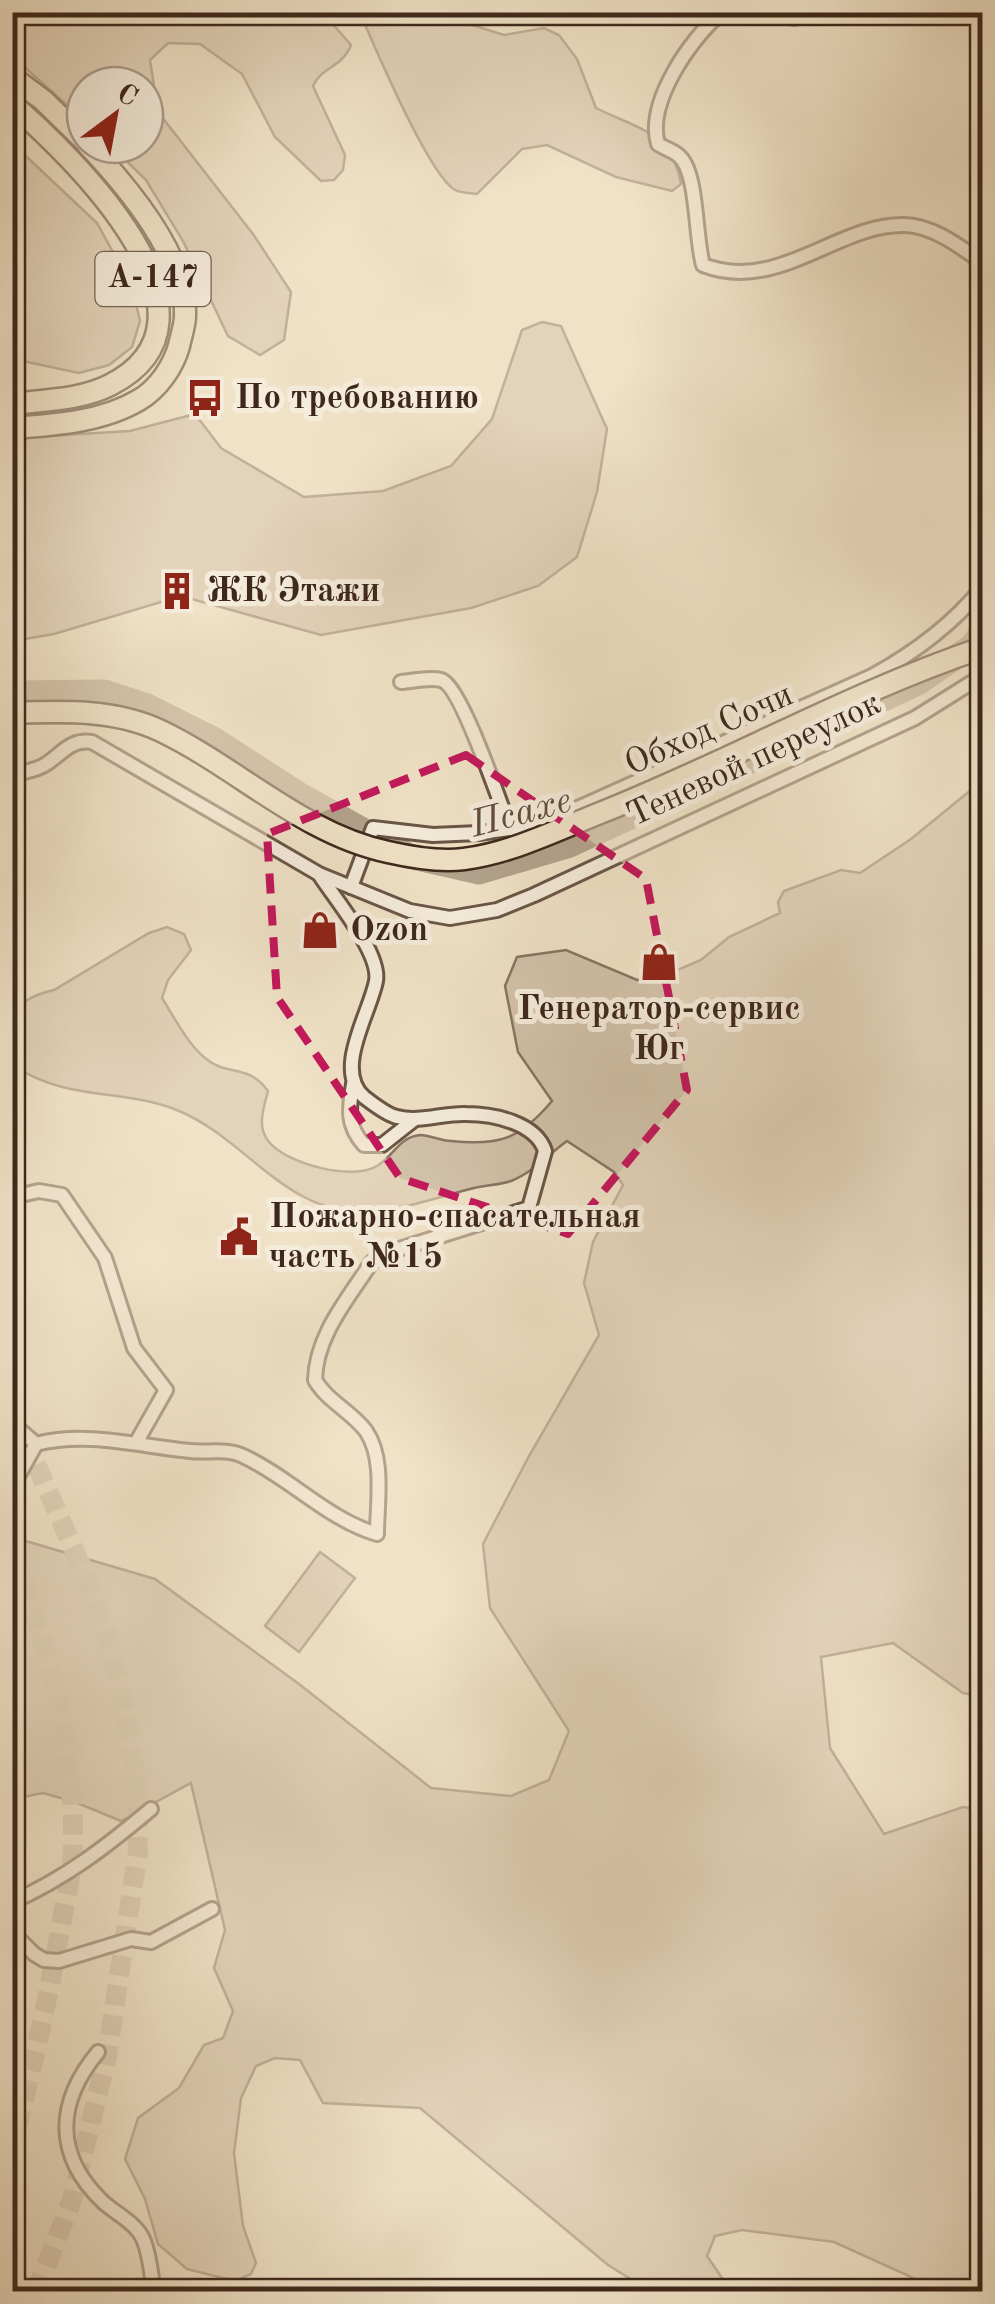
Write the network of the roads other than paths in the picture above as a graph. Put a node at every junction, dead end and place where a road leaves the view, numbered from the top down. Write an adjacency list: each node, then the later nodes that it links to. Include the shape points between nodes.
1 (722, 12): 8 (street, via 676,66 653,127 658,144 681,156 692,177 702,265 754,272 904,225 932,232)
2 (768, 12): 3 (street, via 794,18)
3 (817, 12)
4 (12, 77): 6 (highway, А-147)
5 (12, 104): 9 (highway, А-147, via 120,218 152,277 159,308 144,357 110,386)
6 (65, 122)
7 (106, 165): 10 (highway, А-147, via 142,208 173,268 185,316 175,359 142,399 118,410)
8 (982, 262)
9 (12, 404)
10 (12, 428)
11 (982, 588): 17 (street, via 942,629 872,676 570,812)
12 (982, 648): 15 (highway, Обход Сочи, bridge, via 679,782 506,850 459,860 388,852 342,838 160,731 73,711)
13 (982, 676): 19 (street, Теневой переулок, via 915,718 497,910 450,918)
14 (401, 682): 17 (street, via 449,685)
15 (12, 713)
16 (12, 774): 18 (street, Теневой переулок, via 45,766 80,740 92,742)
17 (510, 829): 19 (street, via 433,834 373,828)
18 (318, 874): 19 (street, Теневой переулок); 20 (street, Теневой переулок, via 376,962)
19 (351, 887)
20 (353, 1084): 21 (street, via 394,1117); 21 (street, Теневой переулок, via 348,1116 364,1145 382,1145)
21 (415, 1119): 24 (street, via 494,1118 534,1132 545,1151 529,1208 380,1255 326,1332 315,1380 372,1445 378,1460 377,1534 242,1454)
22 (12, 1196): 24 (street, via 62,1195 106,1258 134,1348 166,1390)
23 (12, 1423): 25 (street)
24 (136, 1443): 25 (street, via 76,1438)
25 (36, 1444): 26 (street)
26 (12, 1487)
27 (151, 1809): 28 (street, via 94,1857)
28 (12, 1902)
29 (212, 1908): 30 (street, via 151,1942 131,1939 59,1961 34,1954)
30 (12, 1932)
31 (98, 2052): 34 (street, via 70,2096 66,2140 86,2184 144,2240)
32 (12, 2278): 33 (street)
33 (33, 2290)
34 (154, 2292)
35 (546, 2292): 36 (street)
36 (585, 2292)

